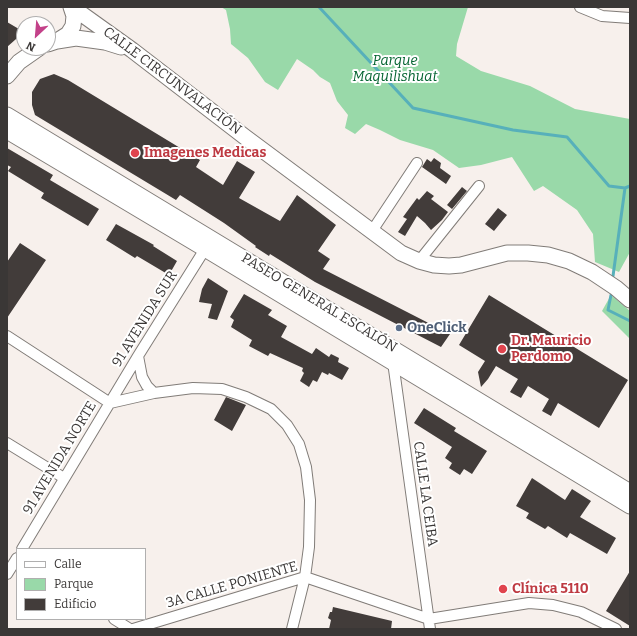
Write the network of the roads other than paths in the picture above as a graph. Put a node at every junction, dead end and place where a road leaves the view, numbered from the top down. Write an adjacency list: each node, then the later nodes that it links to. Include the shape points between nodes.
1 (71, 7): 4 (main road, via 74,16 73,26 68,34); 6 (main road, CALLE CIRCUNVALACIÓN)
2 (580, 7): 3 (street, via 602,16)
3 (630, 18)
4 (56, 40)
5 (56, 41): 6 (main road, via 76,38)
6 (132, 50): 13 (main road, CALLE CIRCUNVALACIÓN)
7 (28, 56): 8 (main road)
8 (7, 76)
9 (7, 115): 24 (main road, PASEO GENERAL ESCALÓN)
10 (7, 131): 14 (main road, PASEO GENERAL ESCALÓN)
11 (417, 163): 13 (street)
12 (479, 186): 15 (street)
13 (372, 231): 15 (main road, CALLE CIRCUNVALACIÓN, via 401,253)
14 (205, 249): 18 (street, 91 AVENIDA SUR); 19 (main road, PASEO GENERAL ESCALÓN)
15 (419, 261): 16 (main road, CALLE CIRCUNVALACIÓN, via 434,265 461,266 506,253 548,255 592,272)
16 (630, 300)
17 (7, 336): 21 (street)
18 (138, 356): 20 (street, via 142,377); 21 (street, 91 AVENIDA SUR)
19 (393, 362): 25 (main road, PASEO GENERAL ESCALÓN); 33 (street, CALLE LA CEIBA)
20 (154, 393): 21 (street); 31 (street, via 193,388 222,389 271,409 287,425 299,444 306,467 310,500 309,547)
21 (110, 403): 23 (street, 91 AVENIDA NORTE)
22 (7, 443): 23 (street)
23 (64, 478): 26 (street, 91 AVENIDA NORTE)
24 (630, 492)
25 (630, 506)
26 (23, 548)
27 (7, 553): 28 (street)
28 (16, 558)
29 (16, 560): 30 (street)
30 (7, 574)
31 (305, 577): 33 (street, 3A CALLE PONIENTE); 34 (street, 3A CALLE PONIENTE); 35 (street)
32 (116, 620): 34 (street)
33 (430, 624): 36 (street, 3A CALLE PONIENTE, via 529,603 553,605 581,612)
34 (132, 629)
35 (292, 629)
36 (616, 629)

